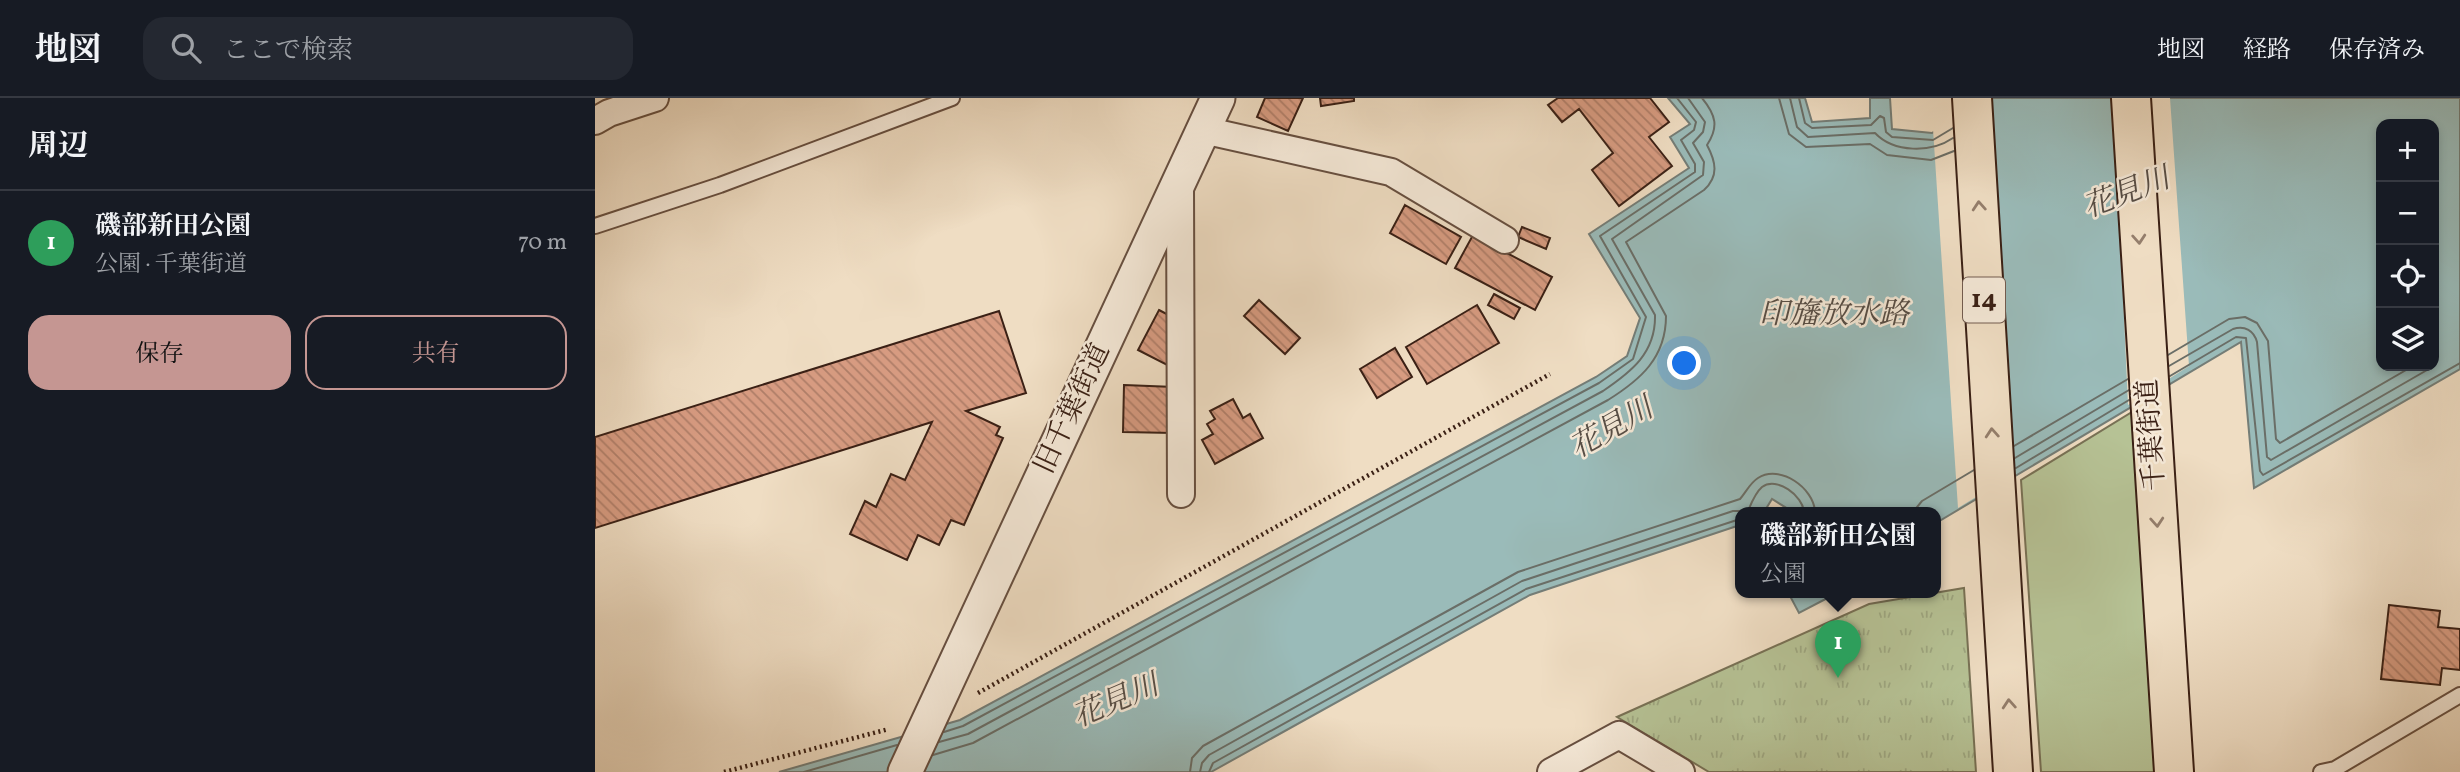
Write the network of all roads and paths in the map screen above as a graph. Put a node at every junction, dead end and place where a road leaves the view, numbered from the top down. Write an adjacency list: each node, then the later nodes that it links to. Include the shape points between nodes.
1 (655, 98): 6 (street)
2 (952, 98): 9 (lane, via 720,185)
3 (1218, 98): 7 (street, 旧千葉街道)
4 (2131, 98): 20 (highway, 千葉街道, one-way to 20)
5 (1972, 99): 19 (highway, 14, one-way to 5)
6 (595, 121)
7 (1203, 130): 8 (street, 旧千葉街道); 10 (street, via 1391,172)
8 (1180, 179): 12 (street); 14 (street, 旧千葉街道)
9 (595, 226)
10 (1506, 240)
11 (1550, 374): 14 (path)
12 (1181, 494)
13 (2460, 695): 21 (lane, via 2335,769)
14 (929, 720): 15 (path); 16 (street, 旧千葉街道)
15 (724, 772)
16 (905, 772)
17 (1551, 772): 18 (street, via 1619,735)
18 (1681, 772)
19 (2013, 772)
20 (2174, 772)
21 (2321, 772)

